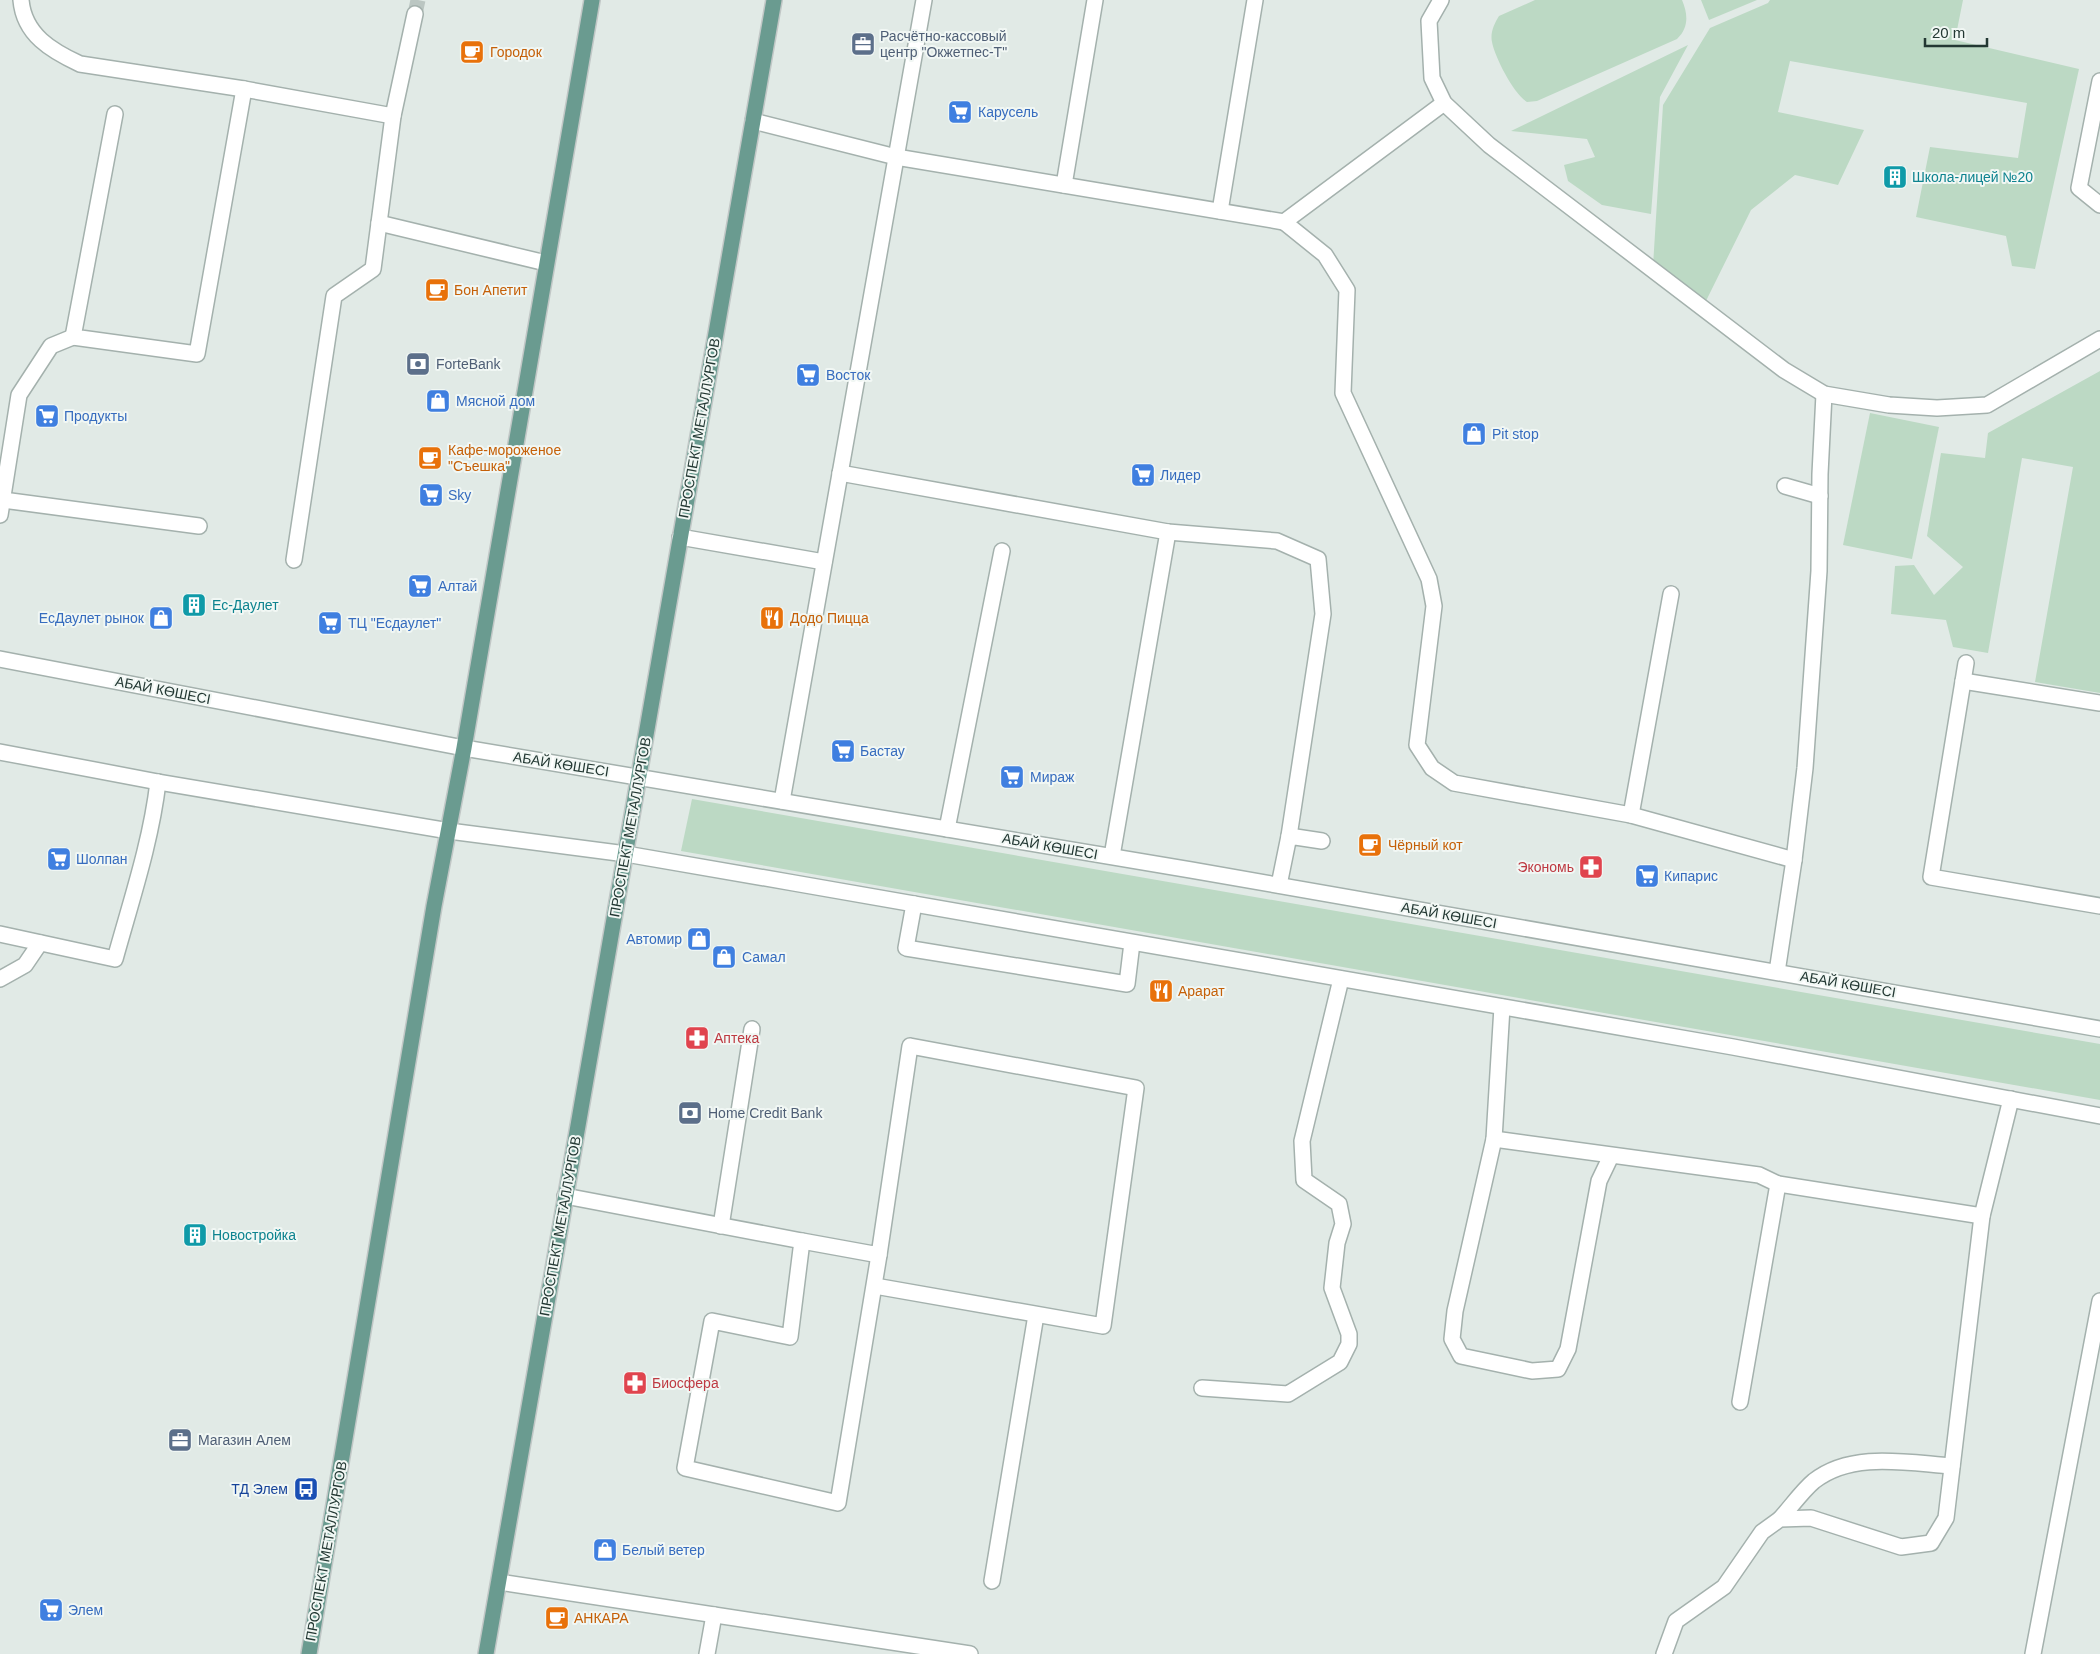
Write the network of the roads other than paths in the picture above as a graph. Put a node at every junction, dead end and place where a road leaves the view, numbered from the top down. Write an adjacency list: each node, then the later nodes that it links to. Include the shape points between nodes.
1 (22, 0): 10 (street, via 28,24 38,40 57,54 80,64)
2 (592, 0): 21 (main road, ПРОСПЕКТ МЕТАЛЛУРГОВ)
3 (774, 0): 14 (main road, ПРОСПЕКТ МЕТАЛЛУРГОВ)
4 (924, 0): 15 (street)
5 (1095, 0): 16 (street)
6 (1255, 0): 18 (street)
7 (1441, 0): 11 (street, via 1429,21 1432,78)
8 (415, 14): 13 (street)
9 (2100, 81): 17 (street, via 2078,188)
10 (244, 89): 13 (street); 22 (street, via 197,354)
11 (1444, 103): 19 (street); 24 (street, via 1489,145 1784,370)
12 (115, 114): 22 (street)
13 (393, 116): 20 (street)
14 (753, 121): 15 (street); 33 (main road, ПРОСПЕКТ МЕТАЛЛУРГОВ)
15 (896, 157): 16 (street); 26 (street)
16 (1064, 185): 18 (street)
17 (2100, 205)
18 (1220, 211): 19 (street)
19 (1284, 222): 47 (street, via 1325,255 1347,290 1343,393 1429,579 1434,606 1417,745 1432,768 1454,783)
20 (379, 223): 21 (street); 35 (street, via 373,268 334,296)
21 (546, 263): 42 (main road, ПРОСПЕКТ МЕТАЛЛУРГОВ)
22 (73, 337): 25 (street, via 51,346 19,395)
23 (2100, 339): 24 (street, via 1987,405 1937,408 1889,405)
24 (1824, 394): 28 (street)
25 (6, 431): 29 (street)
26 (840, 473): 32 (street); 36 (street)
27 (1785, 486): 28 (street)
28 (1820, 496): 54 (street, via 1819,571 1805,768)
29 (3, 500): 30 (street); 31 (street)
30 (0, 515)
31 (198, 526)
32 (1168, 532): 50 (street, via 1277,541 1318,559 1322,614); 53 (street)
33 (680, 537): 36 (street); 44 (main road, ПРОСПЕКТ МЕТАЛЛУРГОВ)
34 (1002, 550): 48 (street)
35 (294, 560)
36 (824, 562): 46 (street)
37 (1671, 594): 47 (street)
38 (0, 659): 42 (street, АБАЙ КӨШЕСІ)
39 (1966, 663): 40 (street)
40 (1963, 681): 41 (street); 57 (street, via 1931,877)
41 (2100, 703)
42 (464, 748): 44 (street, АБАЙ КӨШЕСІ); 49 (main road, ПРОСПЕКТ МЕТАЛЛУРГОВ)
43 (0, 752): 45 (street)
44 (638, 776): 46 (street, АБАЙ КӨШЕСІ); 52 (main road, ПРОСПЕКТ МЕТАЛЛУРГОВ)
45 (158, 782): 49 (street); 59 (street, via 147,841 115,959)
46 (782, 801): 48 (street, АБАЙ КӨШЕСІ)
47 (1631, 815): 54 (street)
48 (947, 829): 53 (street, АБАЙ КӨШЕСІ)
49 (448, 832): 52 (street); 87 (main road, ПРОСПЕКТ МЕТАЛЛУРГОВ)
50 (1289, 836): 51 (street); 55 (street)
51 (1322, 841)
52 (626, 854): 56 (street); 72 (main road, ПРОСПЕКТ МЕТАЛЛУРГОВ)
53 (1112, 856): 55 (street, АБАЙ КӨШЕСІ)
54 (1794, 860): 61 (street)
55 (1279, 885): 61 (street, АБАЙ КӨШЕСІ)
56 (914, 904): 60 (street); 60 (street, via 906,948 1127,984)
57 (2100, 906)
58 (0, 934): 59 (street)
59 (40, 943): 62 (street, via 25,965)
60 (1132, 943): 63 (street)
61 (1777, 972): 66 (street, АБАЙ КӨШЕСІ)
62 (0, 979)
63 (1341, 979): 64 (street); 80 (street, via 1302,1141 1302,1158 1304,1180 1339,1204 1343,1224 1336,1242 1332,1288 1349,1334 1349,1344 1340,1362 1288,1394)
64 (1502, 1007): 67 (street); 69 (street)
65 (752, 1029): 74 (street)
66 (2100, 1029)
67 (2011, 1099): 68 (street); 73 (street)
68 (2100, 1116)
69 (1494, 1139): 70 (street); 70 (street, via 1455,1310 1452,1339 1461,1356 1532,1370 1558,1369 1568,1349 1599,1181)
70 (1611, 1156): 71 (street, via 1759,1175)
71 (1778, 1184): 73 (street); 81 (street)
72 (564, 1196): 74 (street); 85 (main road, ПРОСПЕКТ МЕТАЛЛУРГОВ)
73 (1982, 1216): 82 (street)
74 (721, 1226): 75 (street)
75 (802, 1241): 76 (street); 77 (street, via 790,1336 712,1321 685,1468 838,1503)
76 (879, 1255): 77 (street); 79 (street, via 910,1046 1136,1088 1103,1326)
77 (875, 1286): 79 (street)
78 (2100, 1301): 92 (street)
79 (1036, 1315): 84 (street)
80 (1202, 1388)
81 (1740, 1402)
82 (1952, 1466): 83 (street, via 1882,1461 1844,1465 1814,1481); 83 (street, via 1946,1518 1931,1543 1901,1547 1811,1518)
83 (1780, 1518): 91 (street, via 1762,1532 1724,1587 1676,1621)
84 (992, 1581)
85 (499, 1582): 86 (street); 88 (main road, ПРОСПЕКТ МЕТАЛЛУРГОВ)
86 (714, 1615): 89 (street); 90 (street)
87 (309, 1654)
88 (486, 1654)
89 (707, 1654)
90 (970, 1654)
91 (1664, 1654)
92 (2033, 1654)

